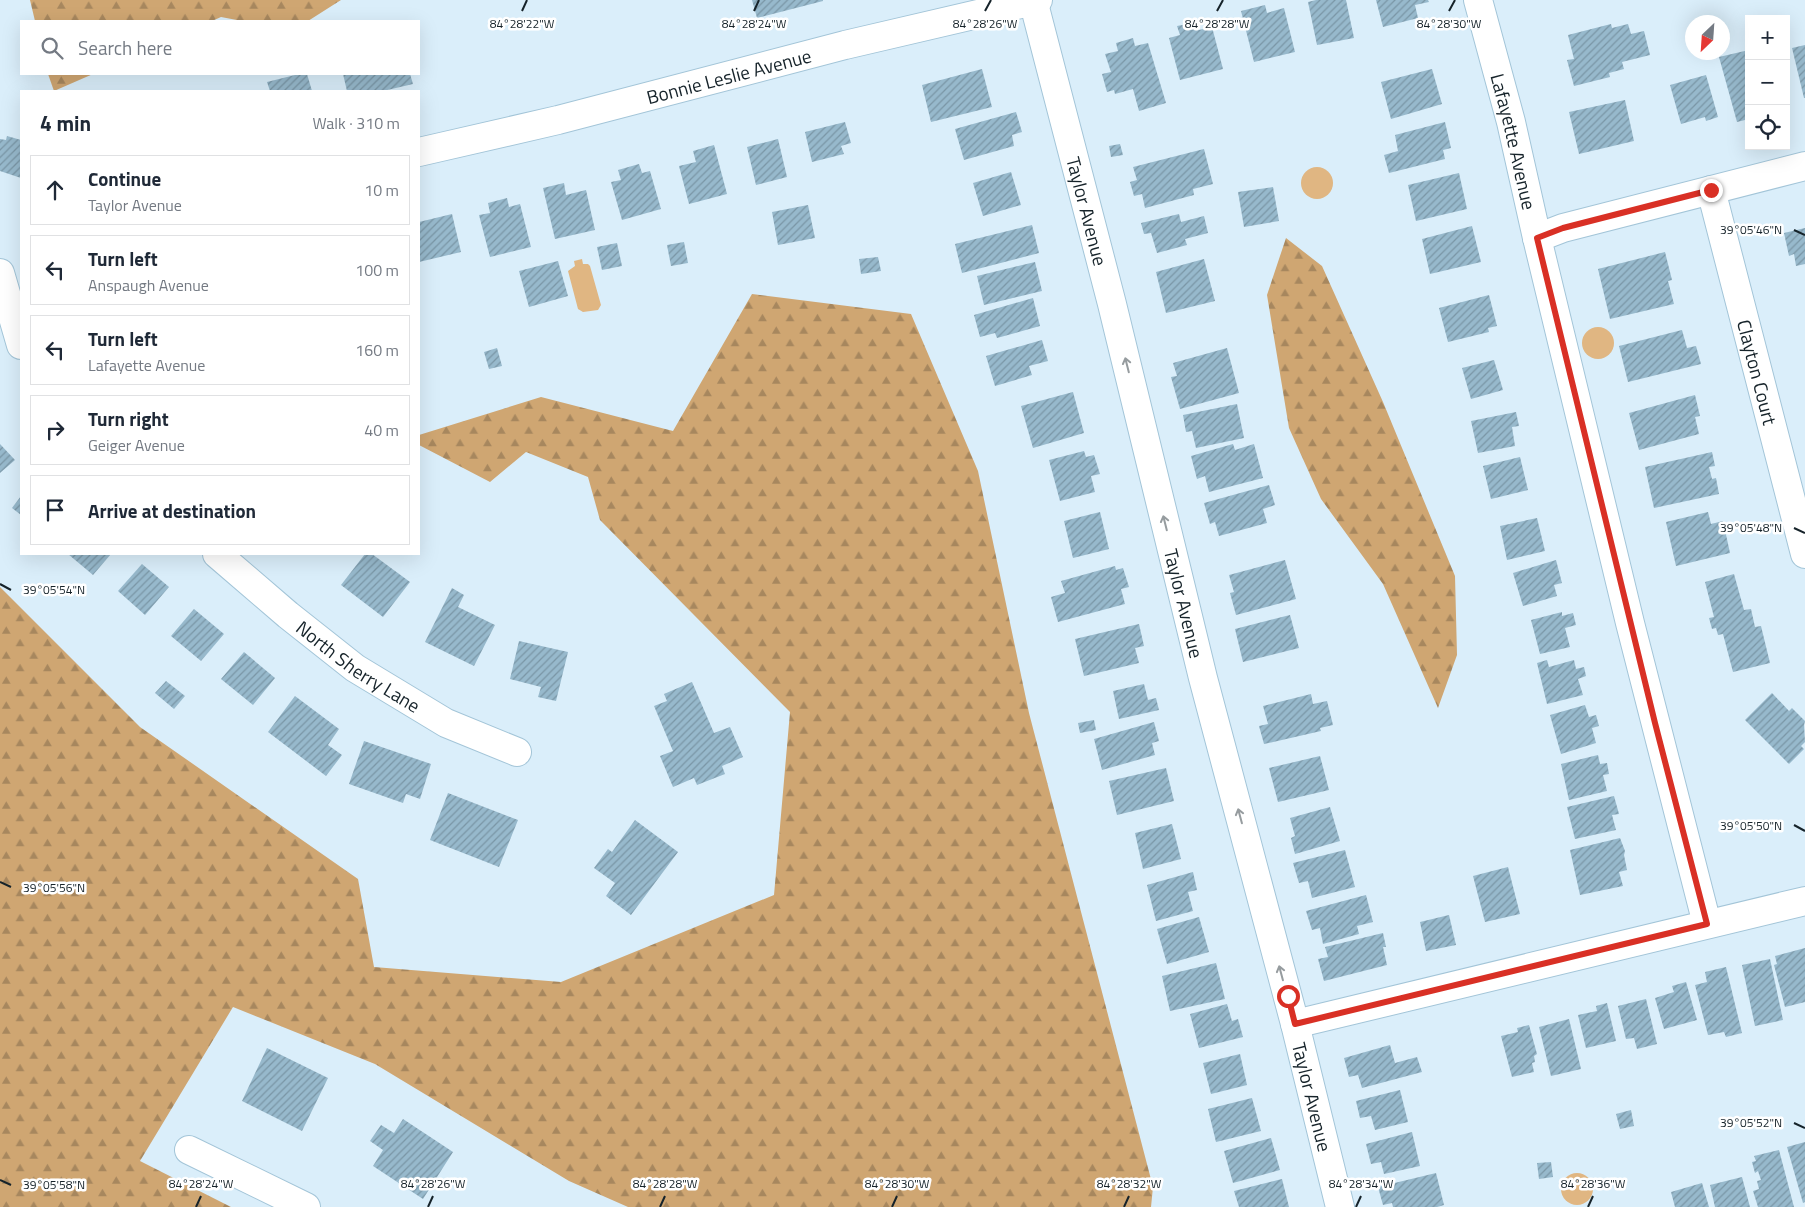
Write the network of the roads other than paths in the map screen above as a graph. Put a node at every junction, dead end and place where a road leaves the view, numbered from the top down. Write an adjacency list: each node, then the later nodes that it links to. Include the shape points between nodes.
1 (1035, 0): 3 (street, Bonnie Leslie Avenue, via 845,44 558,120); 15 (street, Taylor Avenue, one-way to 1, via 1203,678)
2 (1478, 0): 6 (street, Lafayette Avenue, via 1511,122)
3 (420, 152)
4 (1805, 166): 5 (street)
5 (1711, 190): 6 (street, via 1563,228); 10 (street, Clayton Court)
6 (1537, 238): 14 (street, Lafayette Avenue)
7 (20, 262): 8 (street)
8 (0, 271): 9 (street)
9 (20, 341)
10 (1805, 554)
11 (218, 555): 12 (street, North Sherry Lane, via 356,668 446,723)
12 (517, 752)
13 (1805, 901): 14 (street)
14 (1707, 924): 15 (street)
15 (1295, 1024): 18 (street, Taylor Avenue)
16 (189, 1150): 17 (street)
17 (306, 1207)
18 (1340, 1207)

